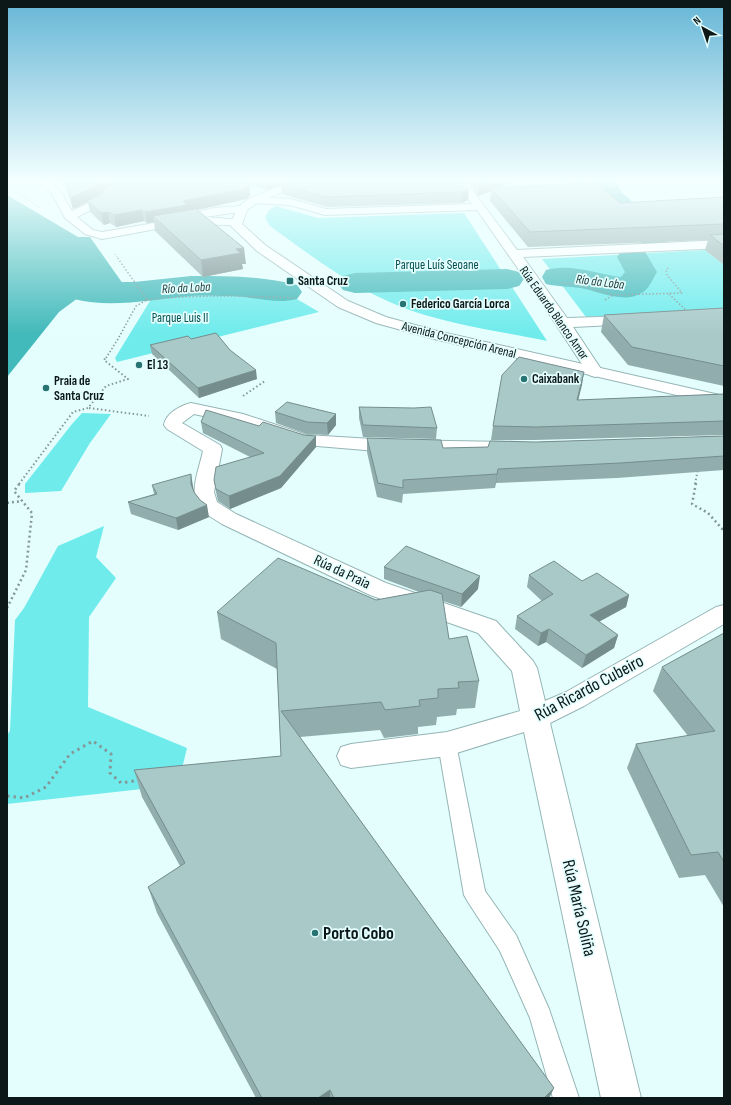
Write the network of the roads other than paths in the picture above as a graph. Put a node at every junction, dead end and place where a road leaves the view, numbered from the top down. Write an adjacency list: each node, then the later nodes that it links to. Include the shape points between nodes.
1 (87, 231): 2 (street, via 102,236)
2 (133, 231)
3 (242, 231): 9 (street, Avenida Concepción Arenal, via 261,248 343,304 381,320 434,335)
4 (497, 231): 6 (street, Rúa Eduardo Blanco Amor)
5 (724, 244): 6 (street)
6 (513, 254): 8 (street, Rúa Eduardo Blanco Amor)
7 (646, 319): 8 (street)
8 (562, 323): 9 (street, Rúa Eduardo Blanco Amor)
9 (595, 372): 10 (street, Avenida Concepción Arenal)
10 (724, 401)
11 (534, 448): 13 (street, Rúa da Praia, via 389,446 305,440 210,411 191,408 174,419 173,424 213,449 204,492 208,505 229,519 378,589 487,627 524,668)
12 (724, 613): 13 (street, Rúa Ricardo Cubeiro, via 575,699)
13 (536, 718): 14 (street, Rúa Ricardo Cubeiro); 17 (street, Rúa María Soliña)
14 (446, 744): 15 (street, Rúa Ricardo Cubeiro); 16 (lane, via 475,894 508,943 541,1018)
15 (351, 756)
16 (566, 1098)
17 (621, 1098)

